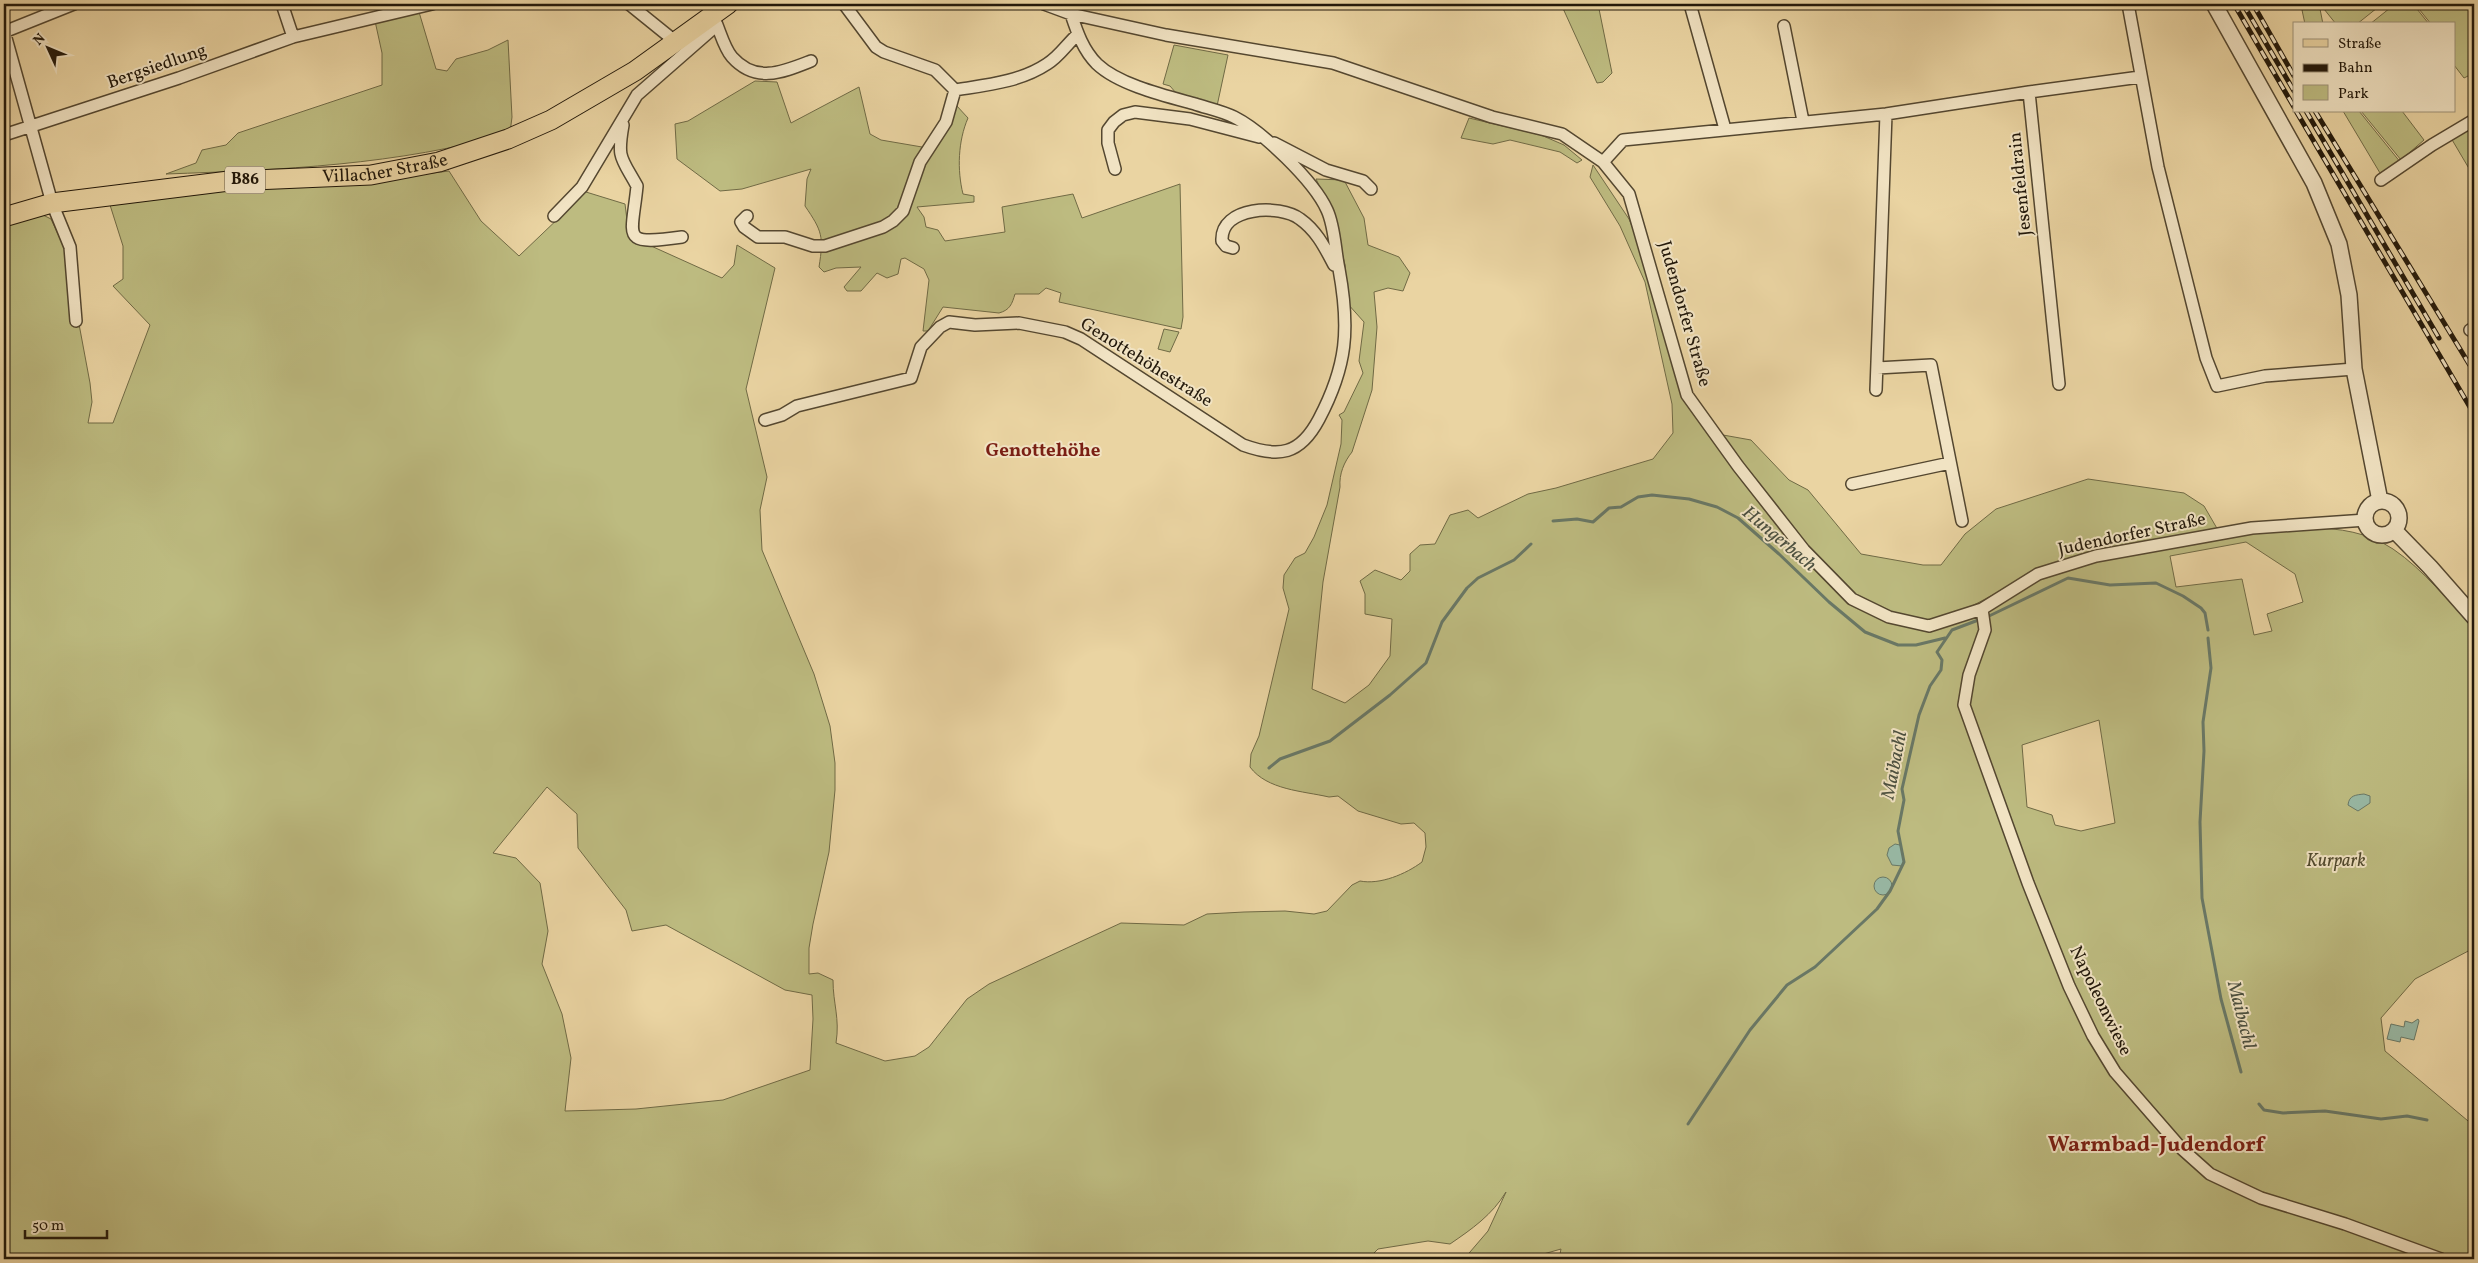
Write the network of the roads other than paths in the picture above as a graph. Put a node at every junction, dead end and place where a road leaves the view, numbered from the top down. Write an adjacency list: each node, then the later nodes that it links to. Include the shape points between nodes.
1 (74, 4): 14 (street)
2 (282, 4): 16 (street)
3 (432, 4): 16 (street, Bergsiedlung)
4 (629, 4): 17 (street)
5 (728, 4): 12 (main road, Villacher Straße / B86)
6 (844, 4): 20 (street, via 876,47 935,70)
7 (1044, 4): 11 (street, Judendorfer Straße)
8 (1690, 4): 27 (street)
9 (2128, 4): 19 (street)
10 (2214, 4): 43 (street, via 2325,205 2346,273)
11 (1071, 14): 15 (street, Genottehöhestraße); 30 (street, Judendorfer Straße, via 1166,35 1333,63 1492,117 1562,134)
12 (715, 20): 17 (main road, Villacher Straße / B86); 18 (street, via 731,56 746,69 777,74); 23 (street, via 637,95)
13 (1784, 26): 25 (street)
14 (4, 32): 26 (street)
15 (1077, 35): 20 (street, via 1048,64 1026,74 1001,83); 29 (street, Genottehöhestraße, via 1098,64 1122,79 1163,96 1234,116)
16 (294, 37): 26 (street, Bergsiedlung)
17 (676, 42): 34 (main road, Villacher Straße / B86, via 602,92 551,120 508,139 439,162 372,175 229,181)
18 (811, 61)
19 (2140, 77): 21 (street); 43 (street, via 2158,167 2206,358 2217,386 2265,376)
20 (955, 90): 36 (street, via 946,122 920,162 904,211 893,221 825,246 813,246 785,237 758,236 741,222)
21 (2029, 92): 22 (street); 44 (street, Jesenfeldrain)
22 (1886, 114): 25 (street); 42 (street)
23 (624, 118): 35 (street, via 582,187); 38 (street, via 619,148 621,160 637,186 632,232 640,239 651,241)
24 (2474, 120): 32 (street)
25 (1803, 121): 27 (street)
26 (31, 127): 28 (street, Bergsiedlung); 34 (street)
27 (1725, 129): 30 (street, via 1623,140)
28 (4, 135)
29 (1265, 138): 31 (street, Genottehöhestraße, via 1190,119 1135,112 1123,115 1108,130); 33 (street, Genottehöhestraße, via 1326,170 1363,181); 40 (street, Genottehöhestraße, via 1311,184 1327,210)
30 (1603, 162): 53 (street, Judendorfer Straße, via 1629,194 1688,395 1738,466 1804,550 1852,599 1889,617 1929,626)
31 (1115, 169)
32 (2381, 180)
33 (1370, 189)
34 (52, 204): 37 (main road, Villacher Straße / B86); 41 (street, via 70,247)
35 (554, 216)
36 (747, 216)
37 (4, 217)
38 (682, 237)
39 (1233, 248): 40 (street, Genottehöhestraße, via 1222,241 1223,232 1231,220 1258,211 1282,210 1313,230)
40 (1340, 275): 46 (street, Genottehöhestraße, via 1346,331 1341,369 1310,434 1285,452 1268,453 1236,441 1081,339 1065,332 1019,323 974,325 949,322 921,347 910,378 797,406 782,416)
41 (76, 321)
42 (1877, 368): 45 (street); 47 (street, via 1931,365)
43 (2354, 369): 49 (street)
44 (2059, 384)
45 (1876, 390)
46 (764, 420)
47 (1950, 463): 48 (street); 51 (street)
48 (1852, 484)
49 (2380, 501): 50 (street, via 2371,506); 52 (street, via 2390,503 2398,511 2399,521)
50 (2366, 520): 52 (street, via 2369,529 2378,534); 53 (street, Judendorfer Straße, via 2252,528 2096,556 2038,574)
51 (1962, 521)
52 (2394, 530): 54 (street)
53 (1983, 616): 55 (street, Napoleonwiese, via 1985,630 1969,675 1964,705 2069,986 2115,1072 2182,1148 2210,1174 2261,1198)
54 (2474, 617)
55 (2441, 1259)

